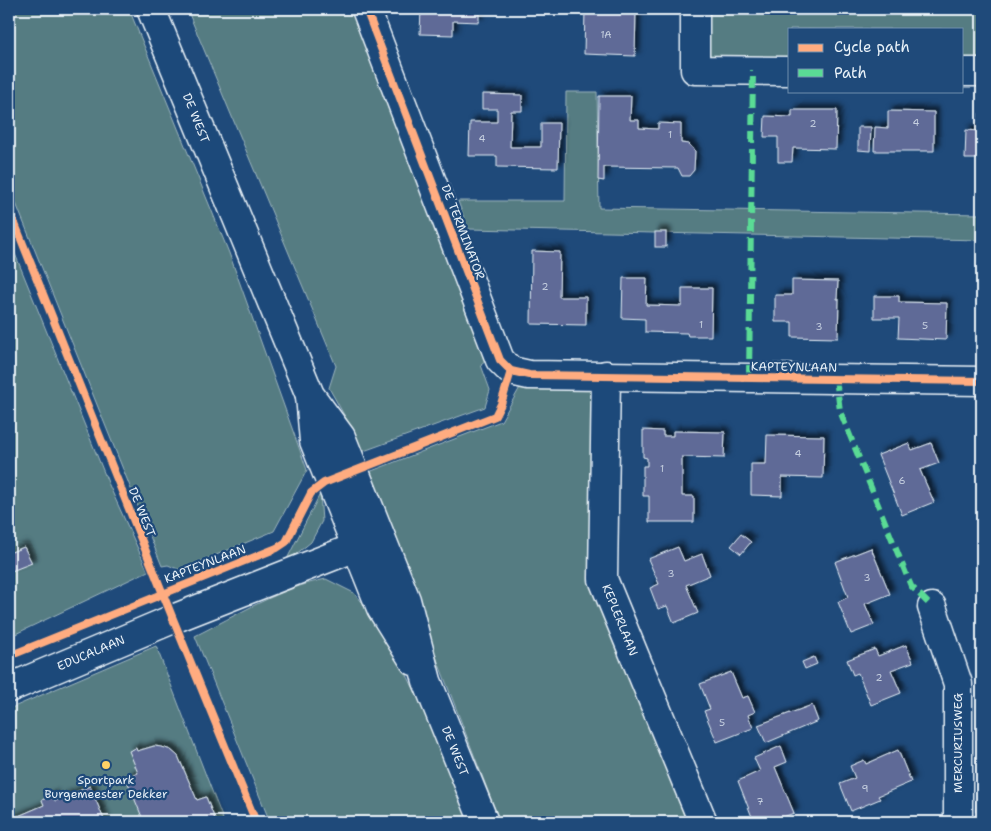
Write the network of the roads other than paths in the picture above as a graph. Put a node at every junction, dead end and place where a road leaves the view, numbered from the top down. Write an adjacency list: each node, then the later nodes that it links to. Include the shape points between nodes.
1 (151, 9): 9 (street, DE WEST, via 310,395 341,438)
2 (366, 9): 7 (street, DE TERMINATOR, via 500,360 511,371 529,375)
3 (696, 9): 4 (street, via 695,70)
4 (788, 71)
5 (964, 72): 6 (street)
6 (982, 72)
7 (606, 375): 8 (street, KAPTEYNLAAN); 13 (street, KEPLERLAAN, via 604,579)
8 (982, 380)
9 (368, 542): 11 (street, EDUCALAAN, via 172,619); 12 (street, DE WEST, via 406,600 426,681)
10 (932, 607): 14 (street, MERCURIUSWEG, via 958,684)
11 (9, 688)
12 (484, 822)
13 (703, 822)
14 (958, 822)

